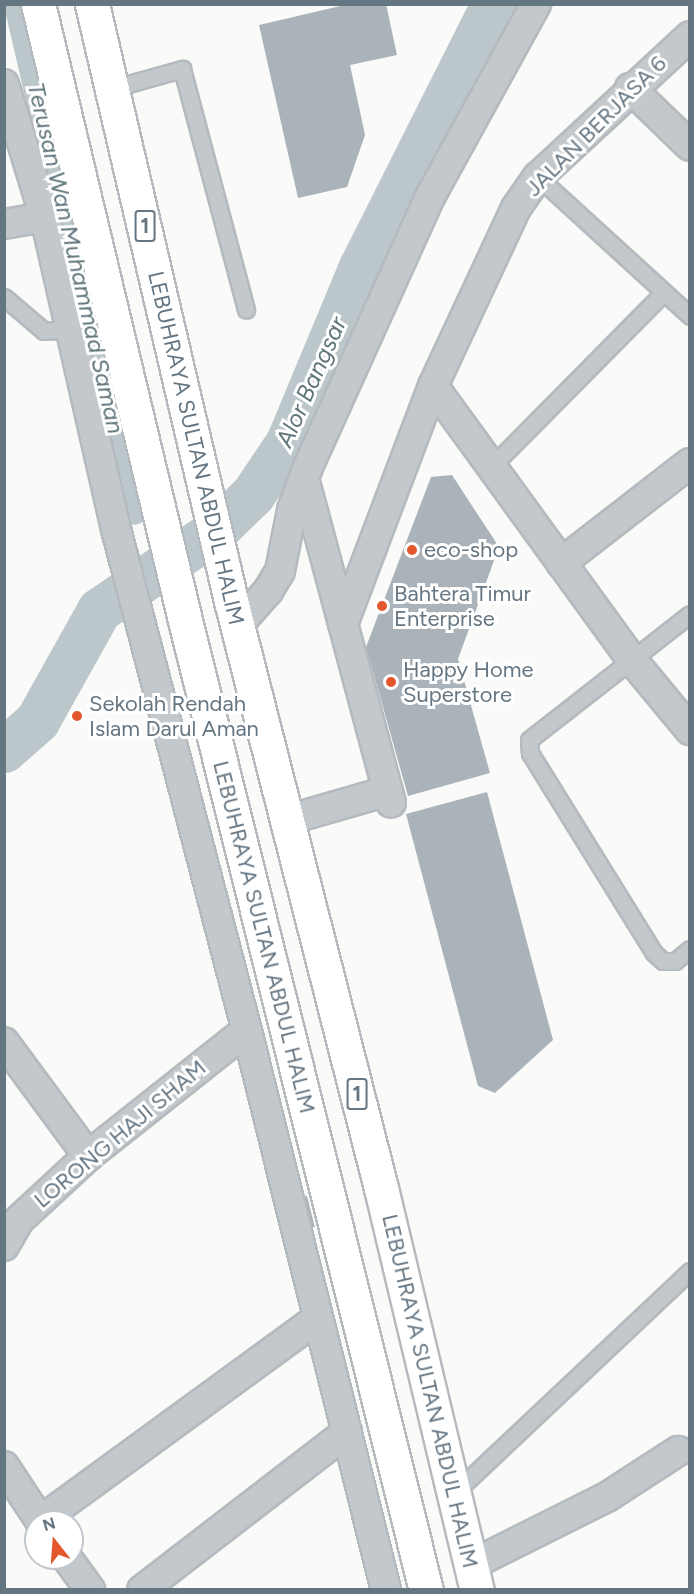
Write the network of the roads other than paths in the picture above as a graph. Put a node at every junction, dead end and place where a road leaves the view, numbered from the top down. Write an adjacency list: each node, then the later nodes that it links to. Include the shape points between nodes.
1 (38, 4): 46 (main road, LEBUHRAYA SULTAN ABDUL HALIM, via 184,616)
2 (92, 4): 6 (main road, LEBUHRAYA SULTAN ABDUL HALIM / 1)
3 (536, 4): 20 (street, via 431,195)
4 (690, 36): 7 (street, JALAN BERJASA 6)
5 (4, 84): 10 (street)
6 (114, 88): 14 (lane, via 182,69); 22 (main road, LEBUHRAYA SULTAN ABDUL HALIM / 1)
7 (630, 88): 8 (street); 9 (street, JALAN BERJASA 6)
8 (690, 146)
9 (538, 177): 12 (lane); 17 (street, JALAN BERJASA 6, via 516,208)
10 (45, 217): 11 (street); 16 (street)
11 (4, 224)
12 (664, 292): 15 (lane); 19 (lane)
13 (4, 297): 16 (lane, via 44,331)
14 (246, 310)
15 (690, 316)
16 (72, 329): 29 (street, via 117,533)
17 (433, 386): 19 (street); 24 (street, JALAN BERJASA 6)
18 (690, 463): 21 (street)
19 (491, 467): 21 (street)
20 (304, 478): 22 (street, via 292,510 280,571 268,591); 24 (street)
21 (561, 563): 25 (street)
22 (234, 613): 27 (main road, LEBUHRAYA SULTAN ABDUL HALIM / 1)
23 (690, 614): 25 (lane)
24 (343, 624): 27 (street, via 389,797)
25 (632, 660): 26 (street); 28 (lane, via 537,731 529,740 530,753 654,953 663,961 675,962)
26 (690, 730)
27 (287, 820): 38 (main road, LEBUHRAYA SULTAN ABDUL HALIM / 1, via 381,1188)
28 (690, 950)
29 (248, 1035): 31 (street, LORONG HAJI SHAM, via 237,1038); 34 (street)
30 (4, 1042): 31 (street)
31 (88, 1156): 32 (street, LORONG HAJI SHAM, via 19,1220)
32 (4, 1246)
33 (690, 1271): 38 (lane)
34 (317, 1319): 35 (street); 40 (street)
35 (347, 1432): 44 (street); 45 (street)
36 (678, 1451): 42 (street)
37 (4, 1467): 39 (street)
38 (453, 1494): 42 (main road, LEBUHRAYA SULTAN ABDUL HALIM / 1)
39 (33, 1510)
40 (55, 1510)
41 (76, 1570): 43 (street)
42 (474, 1577)
43 (90, 1590)
44 (142, 1590)
45 (386, 1590)
46 (426, 1590)

